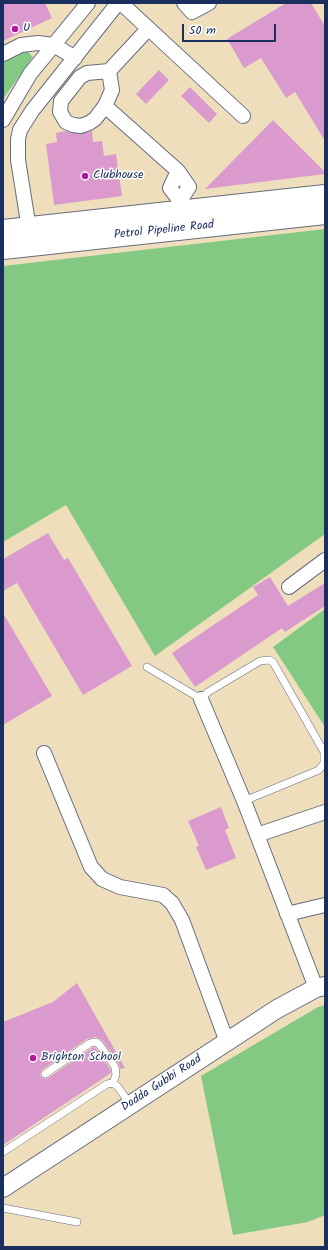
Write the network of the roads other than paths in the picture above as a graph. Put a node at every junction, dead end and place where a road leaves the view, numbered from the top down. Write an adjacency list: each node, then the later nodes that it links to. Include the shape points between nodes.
1 (120, 3): 5 (street); 8 (street)
2 (184, 3): 3 (street, via 192,12)
3 (209, 3)
4 (85, 4): 6 (street)
5 (148, 29): 9 (street); 11 (street)
6 (54, 45): 7 (street, via 21,45); 8 (street); 12 (street, via 30,74)
7 (3, 54)
8 (75, 58): 16 (street, via 20,130 18,160)
9 (109, 71): 10 (street, via 112,90); 10 (street, via 87,73 80,77 61,101 60,112 66,122 81,126 95,119)
10 (105, 106): 14 (street, via 178,171 170,188)
11 (243, 116)
12 (3, 120)
13 (325, 195): 14 (main road, Petrol Pipeline Road)
14 (180, 214): 15 (main road, Petrol Pipeline Road); 16 (main road, Petrol Pipeline Road)
15 (325, 214)
16 (31, 236): 17 (main road, Petrol Pipeline Road)
17 (4, 241)
18 (325, 560): 19 (street)
19 (289, 587)
20 (147, 667): 21 (lane)
21 (201, 699): 23 (street); 23 (lane, via 208,692 260,661 274,662 324,752 324,763 319,770)
22 (44, 753): 29 (street, via 91,867 102,879 120,887 163,895 172,903 182,920)
23 (244, 801): 25 (street)
24 (325, 812): 25 (street)
25 (257, 835): 27 (street)
26 (325, 905): 27 (street)
27 (287, 914): 28 (street)
28 (320, 987): 29 (street, Dodda Gubbi Road, via 277,1009)
29 (227, 1042): 32 (street, Dodda Gubbi Road)
30 (45, 1074): 31 (lane, via 90,1043 96,1042 115,1067 116,1074)
31 (112, 1083): 32 (lane, via 118,1087); 33 (lane)
32 (130, 1105): 34 (street, Dodda Gubbi Road)
33 (3, 1152)
34 (5, 1184)
35 (3, 1208): 36 (lane)
36 (77, 1222)

